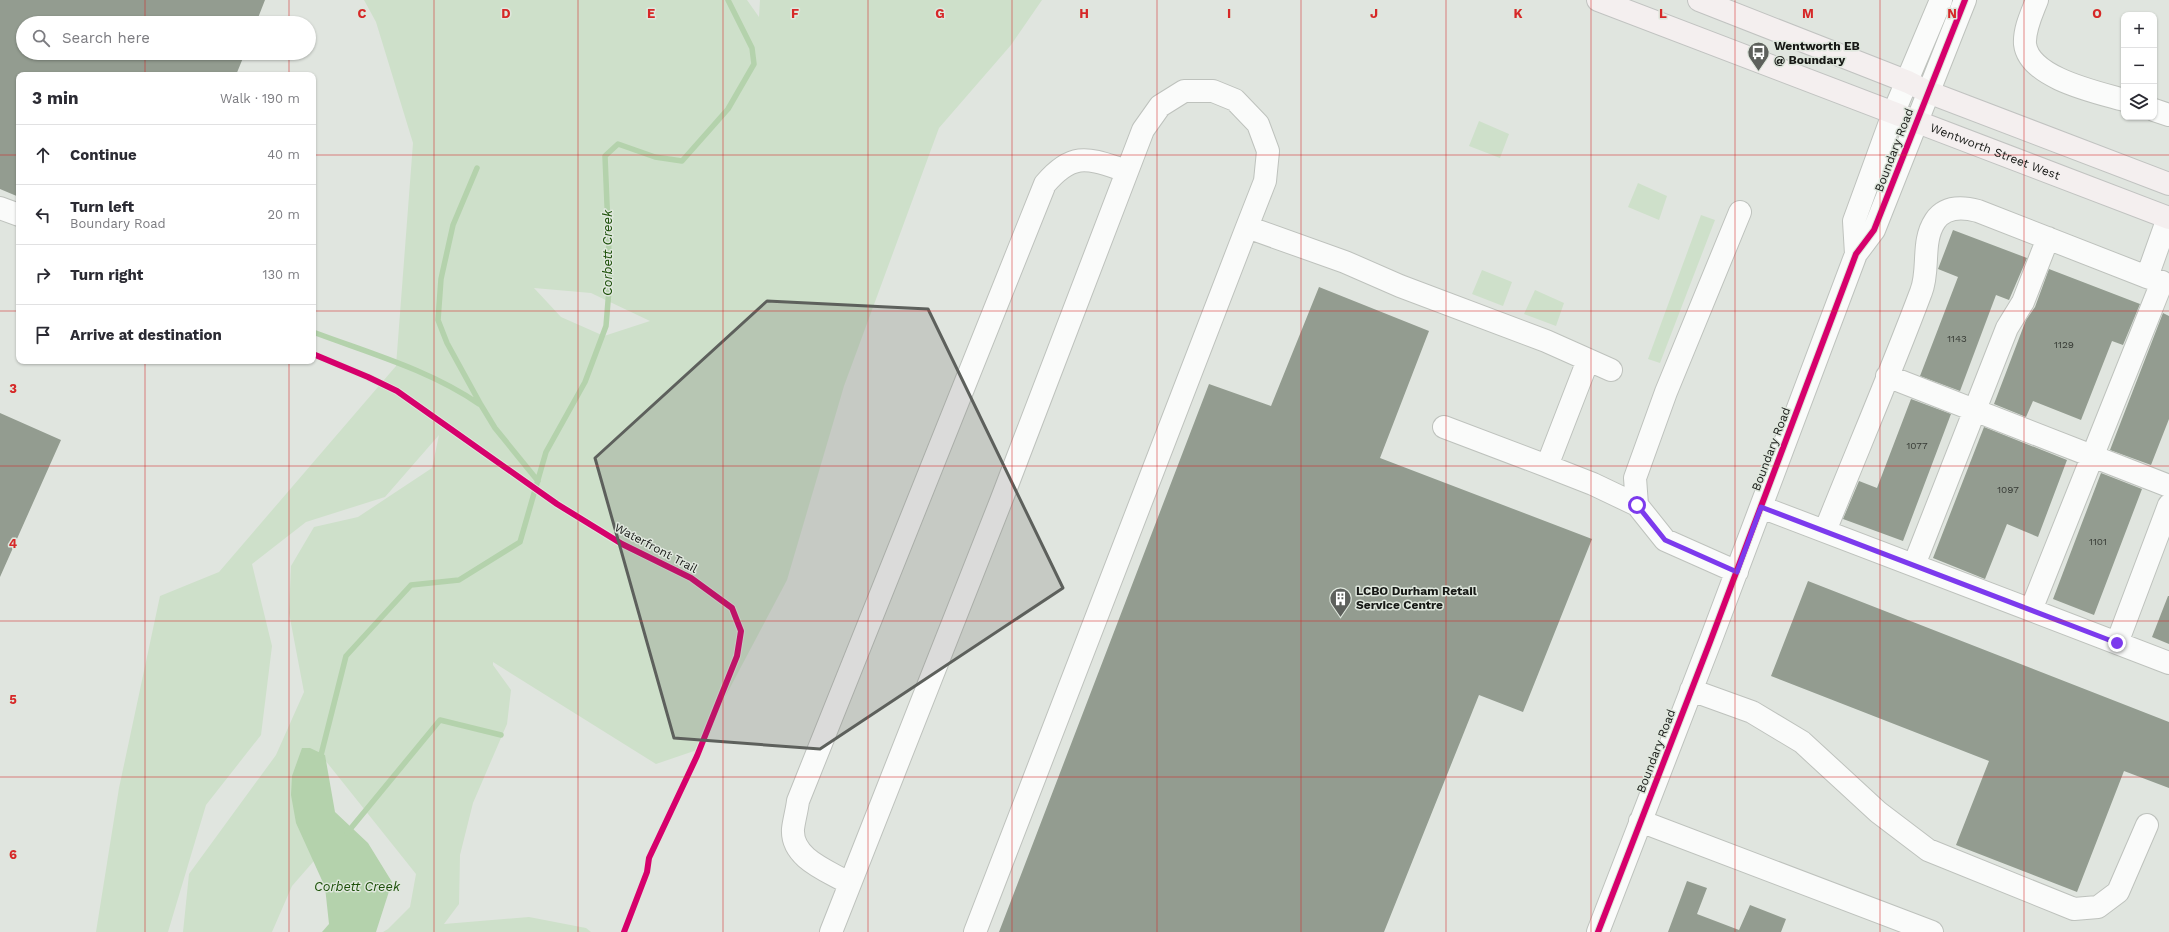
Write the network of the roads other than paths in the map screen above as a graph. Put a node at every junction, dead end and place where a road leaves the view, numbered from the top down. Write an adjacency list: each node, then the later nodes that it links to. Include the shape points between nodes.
1 (1598, 0): 10 (main road, Wentworth Street West)
2 (1699, 0): 6 (main road)
3 (1941, 0): 6 (street, Boundary Road)
4 (1965, 0): 7 (street, Boundary Road)
5 (2037, 0): 8 (street, via 2029,21 2025,44 2033,63 2062,81)
6 (1908, 82): 7 (main road); 10 (street, Boundary Road)
7 (1928, 92): 12 (street, Boundary Road); 14 (main road)
8 (2121, 99)
9 (2157, 111): 11 (street)
10 (1894, 114): 12 (main road, Wentworth Street West); 21 (street, Boundary Road, via 1854,221)
11 (2169, 115)
12 (1918, 122): 18 (main road, Wentworth Street West); 21 (street, Boundary Road, via 1874,230)
13 (1127, 171): 19 (street, via 1143,130 1160,106 1184,91 1213,91 1235,100 1258,124 1268,151 1265,181); 43 (street, via 1001,501); 43 (street, via 1078,159 1057,170 1045,184 798,801 793,830 796,845 805,858)
14 (2169, 184)
15 (0, 208): 17 (street)
16 (1740, 212): 31 (street, via 1666,392 1635,478)
17 (16, 214)
18 (2169, 218): 22 (street)
19 (1247, 227): 23 (street, via 1345,262); 45 (street)
20 (2048, 238): 22 (street); 25 (street, via 1964,207 1950,209 1940,215 1929,234 1922,290); 26 (street)
21 (1856, 254): 33 (street, Boundary Road)
22 (2159, 282): 28 (street)
23 (1588, 360): 24 (street); 29 (street)
24 (1611, 370)
25 (1887, 376): 26 (street); 34 (street)
26 (1975, 410): 28 (street); 35 (street)
27 (1444, 427): 29 (street)
28 (2092, 456): 30 (street); 37 (street)
29 (1547, 466): 31 (street)
30 (2169, 486)
31 (1637, 505): 36 (street, via 1665,540)
32 (2169, 505): 38 (street)
33 (1761, 507): 34 (street); 36 (street, Boundary Road)
34 (1825, 531): 35 (street)
35 (1914, 566): 37 (street)
36 (1737, 572): 40 (street, Boundary Road)
37 (2031, 610): 38 (street)
38 (2117, 643): 39 (street)
39 (2169, 663)
40 (1691, 690): 41 (street, Boundary Road); 42 (street, via 1752,712 1802,742 1878,812 1928,850 2074,910 2098,908 2118,892)
41 (1640, 821): 46 (street, Boundary Road); 47 (street)
42 (2147, 825)
43 (850, 884): 44 (street)
44 (831, 932)
45 (975, 932)
46 (1598, 932)
47 (1932, 932)

